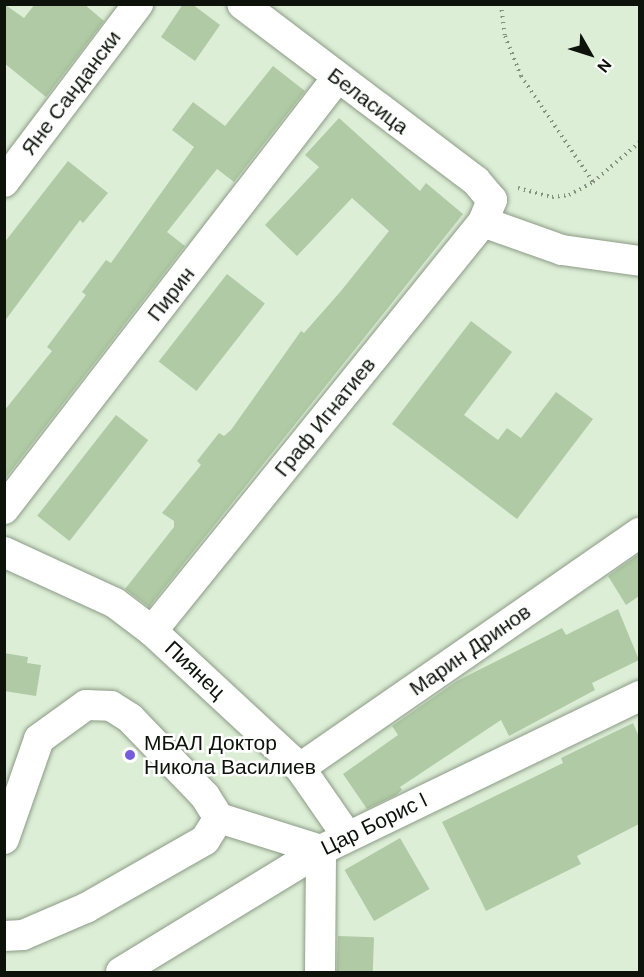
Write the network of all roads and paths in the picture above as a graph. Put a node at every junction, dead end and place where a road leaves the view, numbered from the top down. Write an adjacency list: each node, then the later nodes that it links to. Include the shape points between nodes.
1 (138, 4): 6 (street, Яне Сандански)
2 (242, 4): 4 (street, Беласица)
3 (501, 4): 7 (path, via 505,36 521,76)
4 (337, 78): 8 (street, Беласица, via 476,181); 10 (street, Пирин)
5 (639, 142): 7 (path)
6 (4, 182)
7 (593, 182): 8 (path, via 561,196 507,188)
8 (488, 211): 9 (street, via 562,250); 13 (street, Граф Игнатиев)
9 (639, 261)
10 (4, 510)
11 (639, 532): 15 (street, Марин Дринов)
12 (4, 552): 13 (street, Пиянец, via 115,603)
13 (152, 631): 15 (street, Пиянец)
14 (639, 696): 18 (street, Цар Борис I)
15 (300, 768): 18 (street, Пиянец, via 330,807)
16 (219, 818): 17 (street, via 205,796 130,718 111,706 87,705 39,739); 18 (street); 19 (street, via 205,840 86,909 23,935)
17 (4, 839)
18 (334, 843): 20 (street, Цар Борис I); 21 (street)
19 (4, 936)
20 (120, 972)
21 (320, 972)

